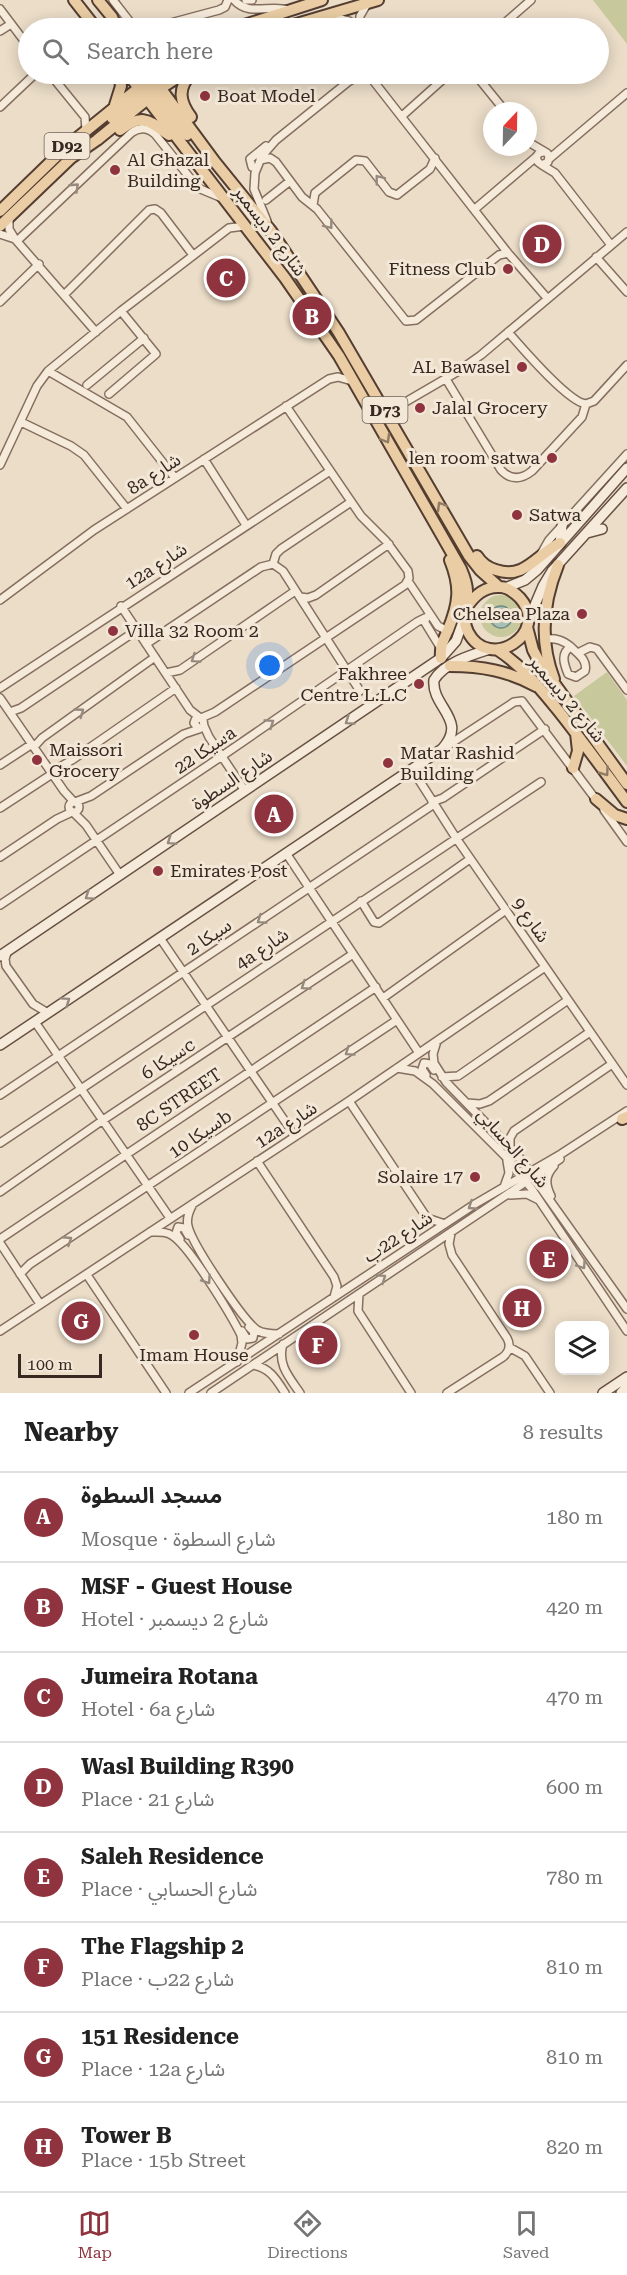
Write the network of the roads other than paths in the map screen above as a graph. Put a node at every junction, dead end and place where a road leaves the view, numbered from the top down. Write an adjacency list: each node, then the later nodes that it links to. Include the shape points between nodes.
1 (74, 0): 16 (main road)
2 (98, 0): 15 (main road)
3 (113, 0): 17 (street)
4 (228, 0): 18 (street, via 219,10)
5 (234, 0): 13 (street, via 248,10)
6 (246, 0): 7 (street)
7 (252, 0)
8 (322, 0): 13 (main road)
9 (378, 0): 11 (main road)
10 (531, 0): 23 (street)
11 (367, 4): 14 (main road); 22 (street)
12 (0, 9): 24 (street)
13 (289, 10): 19 (main road)
14 (328, 16): 20 (main road); 21 (street)
15 (112, 17)
16 (87, 18)
17 (127, 18)
18 (189, 18)
19 (265, 18)
20 (320, 18)
21 (336, 18)
22 (360, 18)
23 (510, 18)
24 (11, 24): 25 (street); 26 (street)
25 (0, 31)
26 (18, 33)
27 (24, 84): 39 (street)
28 (58, 84): 41 (street, via 82,114)
29 (120, 84): 38 (main road)
30 (184, 84): 49 (main road, via 182,102)
31 (346, 84): 43 (street)
32 (438, 84): 40 (street)
33 (483, 84): 37 (street)
34 (151, 85): 38 (main road, D92); 42 (main road, شارع 2 ديسمبر / D73); 45 (main road, D92, via 100,138); 49 (main road, شارع 2 ديسمبر / D73)
35 (379, 86): 40 (street)
36 (627, 93): 47 (street, via 566,145)
37 (498, 102)
38 (115, 106): 41 (main road, D92)
39 (0, 107)
40 (402, 116): 46 (street)
41 (86, 130): 57 (main road, D92, via 44,166)
42 (179, 139): 45 (main road, via 154,122 141,119 93,150); 52 (main road, شارع 2 ديسمبر / D73)
43 (276, 140): 48 (street); 50 (street, via 250,159)
44 (537, 151): 47 (street)
45 (71, 158): 57 (main road, D92)
46 (435, 158): 54 (street, one-way to 54, via 430,169 397,195 389,192 364,161 356,160 315,192); 55 (street)
47 (543, 158): 55 (street, via 524,168); 65 (street)
48 (260, 160): 50 (street); 51 (street, via 274,160)
49 (215, 162): 61 (main road, شارع 2 ديسمبر / D73)
50 (256, 168): 61 (street, via 255,194)
51 (290, 181): 53 (street); 54 (street)
52 (225, 198): 56 (main road, شارع 2 ديسمبر / D73); 64 (street, one-way to 52, via 130,133 141,128 155,134 198,188)
53 (266, 200)
54 (313, 205): 66 (street, one-way to 66, via 409,322 496,257)
55 (475, 209): 66 (street)
56 (233, 210): 59 (main road, شارع 2 ديسمبر / D73); 60 (street)
57 (5, 214): 58 (main road, D92); 64 (street)
58 (0, 226)
59 (245, 226): 60 (street); 69 (main road, شارع 2 ديسمبر / D73)
60 (228, 228): 67 (street)
61 (271, 231): 71 (main road, شارع 2 ديسمبر / D73)
62 (627, 232): 65 (street)
63 (0, 234): 64 (street)
64 (16, 240): 70 (street)
65 (611, 245): 68 (street)
66 (508, 253): 76 (street)
67 (193, 255): 75 (street, via 160,213 149,210); 78 (street)
68 (595, 259): 73 (street); 76 (street)
69 (272, 260): 71 (main road, via 278,259 287,269); 72 (main road, شارع 2 ديسمبر / D73)
70 (39, 264): 75 (street); 77 (street)
71 (295, 267): 74 (main road, شارع 2 ديسمبر / D73)
72 (287, 281): 74 (main road, via 295,279 306,292); 82 (main road, شارع 2 ديسمبر / D73)
73 (624, 289)
74 (311, 292): 92 (main road, شارع 2 ديسمبر / D73)
75 (65, 294): 79 (street)
76 (546, 300): 80 (street)
77 (0, 302)
78 (121, 311): 79 (street); 81 (street)
79 (96, 332): 84 (street)
80 (506, 334): 85 (street); 91 (street, via 575,400)
81 (144, 338): 88 (street); 89 (street, via 156,355)
82 (339, 356): 86 (street); 87 (main road, شارع 2 ديسمبر / D73)
83 (627, 365): 91 (street, via 596,399)
84 (48, 371): 95 (street); 101 (street, via 131,420)
85 (446, 379): 90 (street); 91 (street, via 501,470 512,477 529,474 582,417)
86 (328, 380): 87 (street, via 341,377); 93 (street, 8a شارع)
87 (353, 381): 109 (main road, شارع 2 ديسمبر / D73, one-way to 109)
88 (87, 386)
89 (109, 394)
90 (402, 404): 92 (street); 94 (street)
91 (586, 404)
92 (382, 405): 94 (main road, شارع 2 ديسمبر / D73)
93 (286, 406): 97 (street, 8a شارع); 100 (street)
94 (391, 421): 110 (main road, شارع 2 ديسمبر / D73, one-way to 94)
95 (21, 422): 98 (street); 104 (street, via 84,455)
96 (627, 454): 106 (street)
97 (204, 459): 101 (street, 8a شارع); 105 (street)
98 (0, 465)
99 (627, 468): 111 (main road)
100 (330, 471): 103 (street); 105 (street, 12a شارع)
101 (175, 478): 104 (street, 8a شارع)
102 (627, 488): 108 (main road)
103 (351, 502): 112 (street); 114 (street, via 281,549)
104 (127, 509): 119 (street, 8a شارع)
105 (246, 525): 120 (street, 12a شارع)
106 (562, 526): 111 (main road); 113 (street)
107 (602, 529): 108 (main road)
108 (587, 533): 115 (main road)
109 (442, 537): 121 (main road, شارع 2 ديسمبر / D73, via 464,576); 125 (main road, via 458,588)
110 (459, 537): 113 (main road, via 483,564 501,572 523,570); 117 (main road, شارع 2 ديسمبر / D73, via 480,570)
111 (560, 543): 113 (main road); 117 (main road, via 531,575)
112 (389, 544): 116 (street, via 408,571); 118 (street, via 315,595 308,598)
113 (541, 555)
114 (273, 564): 118 (street, via 283,571); 127 (street, via 261,567)
115 (558, 565): 123 (main road, via 543,586); 128 (main road, via 546,605)
116 (408, 581): 122 (street); 126 (street)
117 (502, 587): 121 (main road, via 483,590); 123 (main road, via 521,600)
118 (297, 594): 126 (street); 136 (street, one-way to 136, via 180,670)
119 (0, 600)
120 (121, 606): 124 (street); 138 (street, 12a شارع)
121 (465, 612): 130 (main road, via 468,633 477,643); 131 (main road, شارع السطوة, via 456,641)
122 (428, 617): 125 (street); 131 (street, via 425,622); 135 (street, سيكا 22a)
123 (528, 623): 130 (main road, via 516,643); 141 (main road, شارع 2 ديسمبر, via 537,658)
124 (137, 630): 127 (street); 146 (street)
125 (448, 631): 131 (main road)
126 (326, 639): 135 (street); 147 (street)
127 (146, 644): 133 (street)
128 (546, 644): 129 (street, via 562,641); 141 (main road)
129 (571, 647): 132 (street); 132 (street, via 564,658 572,676 585,670 586,664)
130 (494, 650): 134 (main road); 140 (main road, شارع 2 ديسمبر, via 519,665)
131 (441, 653): 137 (main road, شارع السطوة)
132 (579, 655): 142 (street, via 587,647 595,647)
133 (155, 657): 136 (street); 150 (street, one-way to 133)
134 (450, 666): 140 (main road, via 489,668); 144 (main road, via 435,677)
135 (347, 671): 143 (street); 152 (street, سيكا 22a, one-way to 135)
136 (166, 673): 139 (street)
137 (415, 677): 144 (main road); 159 (main road, شارع السطوة, one-way to 159)
138 (0, 688)
139 (176, 688): 147 (street); 156 (street)
140 (541, 689): 149 (main road, شارع 2 ديسمبر)
141 (559, 690): 158 (main road, شارع 2 ديسمبر)
142 (627, 690)
143 (360, 691)
144 (435, 693): 151 (main road, via 451,722 450,737)
145 (0, 698): 146 (street)
146 (10, 712): 150 (street)
147 (199, 724): 152 (street); 163 (street)
148 (544, 729): 151 (street, شارع 2 ديسمبر, via 526,705 514,702); 154 (street, شارع 2 ديسمبر); 162 (street, سيكا 2)
149 (576, 733): 154 (main road, via 578,751); 161 (main road, شارع 2 ديسمبر, one-way to 161)
150 (33, 746): 153 (street); 156 (street)
151 (442, 749): 155 (main road)
152 (222, 756): 159 (street); 167 (street, سيكا 22a)
153 (0, 765)
154 (573, 768): 160 (street, شارع 2 ديسمبر)
155 (412, 770): 162 (street, شارع 9); 169 (main road)
156 (51, 772): 163 (street); 164 (street)
157 (541, 782): 166 (street, 4a شارع)
158 (627, 784)
159 (245, 791): 172 (main road, شارع السطوة, one-way to 172)
160 (596, 799): 165 (main road, via 615,815); 168 (street, شارع 2 ديسمبر)
161 (627, 802)
162 (433, 803): 166 (street, شارع 9); 173 (street, سيكا 2)
163 (74, 807): 167 (street); 170 (street)
164 (0, 808)
165 (627, 819)
166 (456, 838): 171 (street, شارع 9); 174 (street, 4a شارع)
167 (96, 839): 172 (street); 175 (street, سيكا 22a)
168 (627, 842)
169 (286, 853): 173 (street); 178 (main road)
170 (0, 857)
171 (470, 859): 174 (street, via 379,923 374,922); 176 (street, شارع 9)
172 (120, 875): 179 (main road, شارع السطوة, one-way to 179)
173 (309, 887): 177 (street); 182 (street, سيكا 2, one-way to 182)
174 (361, 901): 177 (street, 4a شارع)
175 (0, 905)
176 (506, 910): 181 (street, شارع 9); 184 (street)
177 (332, 921): 180 (street); 186 (street, 4a شارع)
178 (160, 938): 182 (street); 187 (main road, one-way to 178)
179 (4, 953): 187 (street, via 6,966 33,1004)
180 (353, 954): 183 (street); 191 (street, سيكا 6c, one-way to 191)
181 (545, 967): 185 (street, شارع 9); 192 (street, 12a شارع)
182 (184, 972): 186 (street); 195 (street, سيكا 2)
183 (375, 987): 184 (street); 198 (street, 8C STREET)
184 (382, 998): 188 (street)
185 (568, 1000): 190 (street, شارع 9); 199 (street, via 458,1076)
186 (206, 1004): 191 (street); 202 (street, 4a شارع)
187 (48, 1013): 189 (main road)
188 (397, 1020): 194 (street); 206 (street, سيكا 10b, one-way to 206)
189 (35, 1022): 193 (main road); 195 (street)
190 (590, 1032): 196 (street, شارع 9); 205 (street)
191 (228, 1037): 198 (street); 209 (street, سيكا 6c)
192 (437, 1041): 194 (street, 12a شارع); 199 (street, via 433,1059)
193 (0, 1045)
194 (419, 1053): 197 (street, 12a شارع)
195 (59, 1056): 202 (street); 203 (street, سيكا 2)
196 (612, 1064): 201 (street, شارع 9); 213 (street, via 514,1131)
197 (397, 1068): 200 (street, شارع الحسابي, via 415,1071); 204 (street, 12a شارع)
198 (251, 1070): 206 (street); 214 (street, 8C STREET)
199 (444, 1079): 200 (street, شارع الحسابي, via 426,1062 422,1070); 207 (street, شارع الحسابي)
200 (433, 1084): 215 (street, شارع الحسابي)
201 (627, 1085)
202 (81, 1088): 209 (street); 212 (street, 4a شارع)
203 (0, 1095)
204 (349, 1101): 211 (street, 12a شارع); 228 (street)
205 (489, 1101): 207 (street); 210 (street, via 485,1111)
206 (273, 1103): 211 (street); 220 (street, سيكا 10b)
207 (467, 1103): 210 (street, شارع الحسابي)
208 (626, 1116): 216 (street, شارع 22ب); 218 (street, شارع 22ب)
209 (103, 1120): 214 (street); 222 (street, سيكا 6c)
210 (487, 1123): 213 (street, شارع الحسابي)
211 (295, 1136): 217 (street, 12a شارع)
212 (0, 1143)
213 (510, 1146): 218 (street, شارع الحسابي)
214 (126, 1154): 220 (street); 233 (street, 8C STREET)
215 (505, 1156): 219 (street, شارع الحسابي); 221 (street, via 509,1173)
216 (560, 1160): 218 (street, شارع 22ب); 226 (street, via 546,1179)
217 (257, 1161): 225 (street, 12a شارع); 240 (street)
218 (532, 1174): 219 (street, شارع 22ب); 226 (street, شارع الحسابي)
219 (524, 1179): 221 (street, شارع 22ب); 223 (street, شارع 22ب); 224 (street, شارع الحسابي)
220 (149, 1186): 227 (street); 238 (street, سيكا 10b, one-way to 220)
221 (504, 1187): 229 (street, شارع 22ب, one-way to 229)
222 (0, 1192)
223 (505, 1197): 224 (street, via 522,1193); 231 (street, شارع 22ب)
224 (539, 1201): 251 (street, شارع الحسابي, one-way to 251)
225 (194, 1204): 227 (street, 12a شارع); 234 (street, via 188,1223)
226 (556, 1207): 246 (street, شارع الحسابي)
227 (170, 1218): 230 (street, 12a شارع)
228 (427, 1218): 229 (street); 232 (street)
229 (445, 1224): 232 (street, شارع 22ب)
230 (150, 1232): 236 (street, via 169,1234); 239 (street, 12a شارع)
231 (451, 1233): 235 (street, شارع 22ب); 237 (street)
232 (424, 1238): 241 (street, شارع 22ب)
233 (0, 1241): 238 (street)
234 (197, 1245): 236 (street, via 184,1228 178,1227 176,1233); 248 (street)
235 (431, 1245): 237 (street); 242 (street, شارع 22ب, one-way to 235)
236 (187, 1251): 249 (street, one-way to 249)
237 (452, 1256): 253 (street)
238 (20, 1274): 244 (street)
239 (87, 1275): 244 (street, 12a شارع); 264 (street)
240 (334, 1277): 241 (street); 243 (street)
241 (354, 1285): 243 (street, شارع 22ب)
242 (359, 1294): 245 (street, شارع 22ب); 247 (street)
243 (334, 1297): 252 (street, شارع 22ب)
244 (40, 1304): 250 (street, 12a شارع)
245 (341, 1305): 247 (street); 254 (street, شارع 22ب)
246 (627, 1309)
247 (358, 1311): 263 (street)
248 (244, 1316): 249 (street, via 254,1332 253,1338 246,1338); 252 (street, via 261,1332)
249 (235, 1323): 257 (street, via 242,1340)
250 (0, 1331)
251 (627, 1331)
252 (279, 1334): 257 (street, شارع 22ب)
253 (504, 1334): 255 (street); 256 (street, via 505,1348)
254 (283, 1344): 258 (street, شارع 22ب); 261 (street, via 281,1361)
255 (509, 1347): 256 (street, via 505,1356); 270 (street, via 525,1356)
256 (495, 1361): 269 (street)
257 (237, 1362): 265 (street, شارع 22ب)
258 (253, 1365): 260 (street, via 264,1368); 266 (street, شارع 22ب)
259 (627, 1377): 271 (main road)
260 (275, 1378): 261 (street, via 270,1367 273,1362); 267 (street)
261 (290, 1378): 268 (street)
262 (627, 1387): 272 (main road)
263 (411, 1391)
264 (164, 1392)
265 (189, 1393)
266 (211, 1393)
267 (285, 1393)
268 (300, 1393)
269 (447, 1393)
270 (550, 1393)
271 (603, 1393)
272 (621, 1393)

